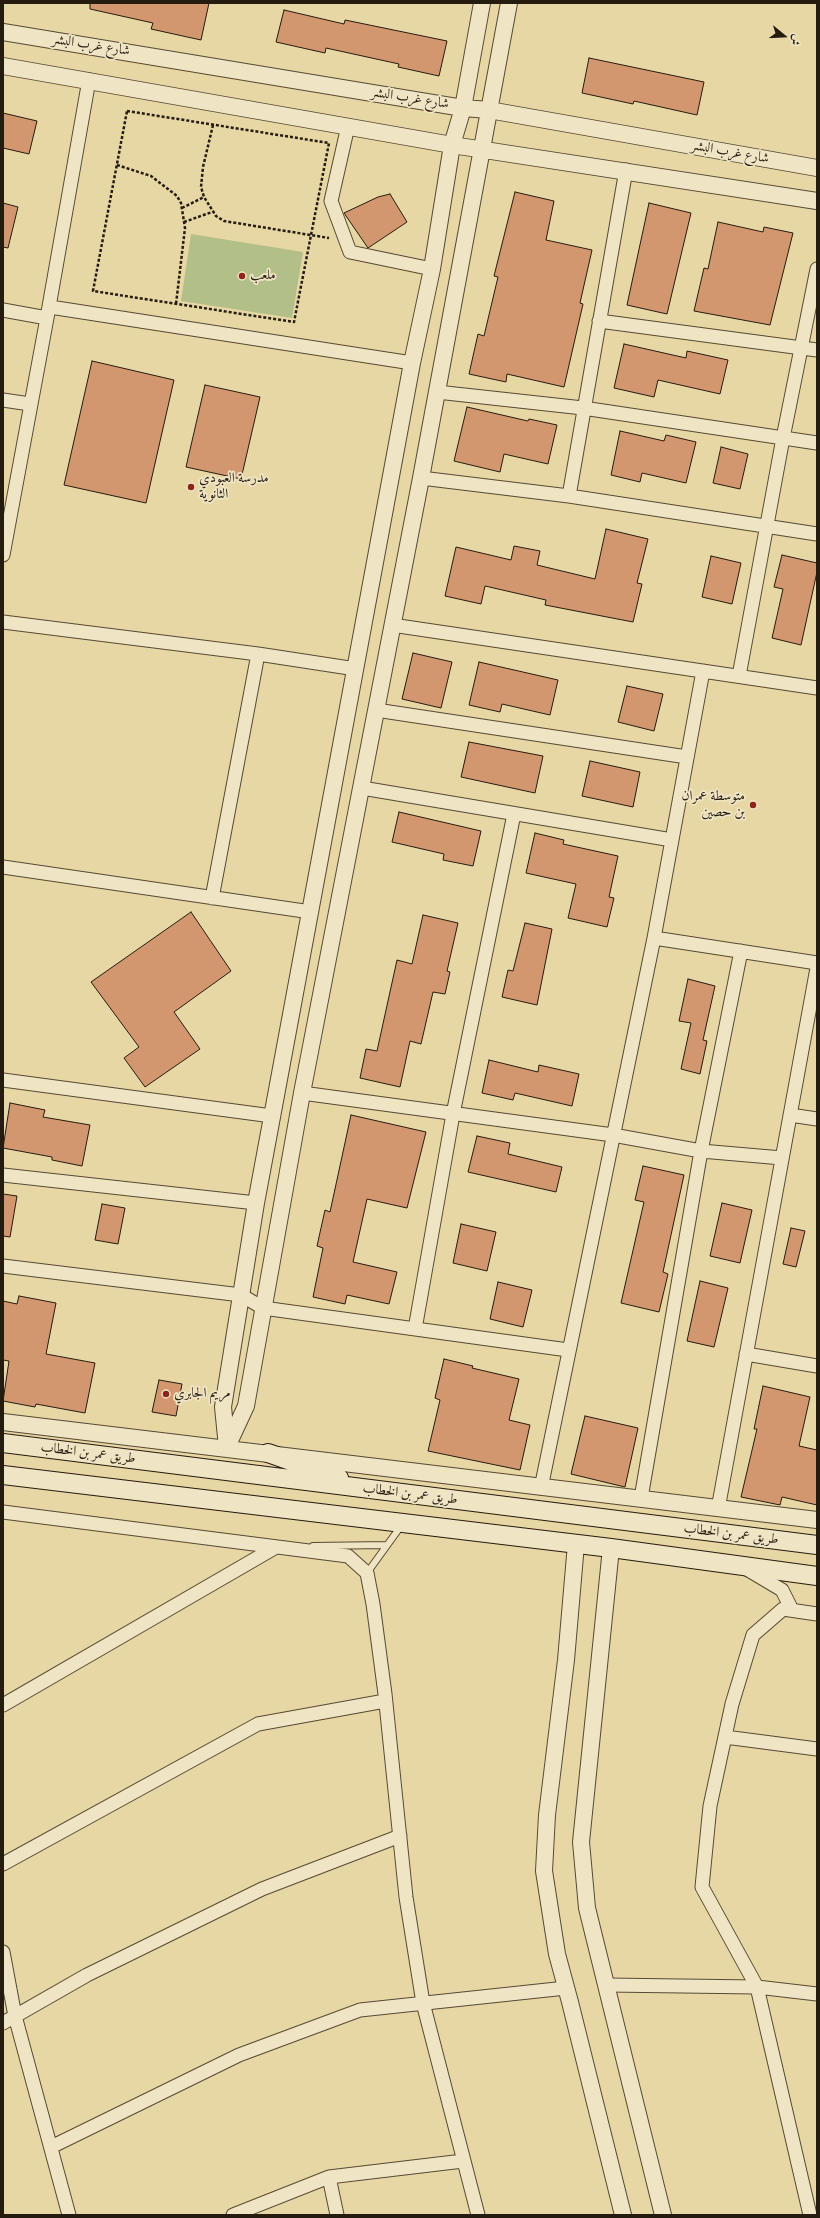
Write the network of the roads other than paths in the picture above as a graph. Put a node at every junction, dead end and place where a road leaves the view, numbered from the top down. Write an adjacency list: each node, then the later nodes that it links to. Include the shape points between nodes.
1 (482, 3): 6 (street)
2 (508, 3): 7 (street)
3 (3, 32): 6 (street, شارع غرب البشر)
4 (3, 66): 5 (street)
5 (89, 80): 8 (street); 17 (street)
6 (463, 108): 7 (street, شارع غرب البشر); 9 (street)
7 (489, 110): 10 (street); 11 (street, شارع غرب البشر)
8 (348, 126): 9 (street); 14 (street, via 331,201 350,252)
9 (452, 146): 10 (street); 14 (street)
10 (482, 149): 12 (street); 22 (street)
11 (817, 168)
12 (626, 170): 13 (street); 18 (street)
13 (817, 201)
14 (432, 269): 21 (street)
15 (817, 269): 19 (street)
16 (3, 310): 17 (street)
17 (49, 312): 21 (street); 24 (street)
18 (599, 321): 19 (street); 25 (street)
19 (801, 348): 20 (street); 26 (street)
20 (817, 350)
21 (412, 363): 36 (street)
22 (436, 392): 25 (street); 28 (street)
23 (3, 400): 24 (street)
24 (30, 404): 32 (street)
25 (583, 408): 26 (street); 29 (street)
26 (783, 438): 27 (street); 30 (street)
27 (817, 443)
28 (421, 478): 29 (street); 34 (street)
29 (569, 496): 30 (street)
30 (766, 527): 31 (street); 38 (street)
31 (817, 534)
32 (3, 551)
33 (3, 622): 35 (street)
34 (392, 625): 37 (street); 40 (street)
35 (258, 654): 36 (street); 46 (street)
36 (356, 669): 47 (street)
37 (703, 671): 38 (street); 41 (street)
38 (739, 676): 39 (street)
39 (817, 688)
40 (376, 710): 41 (street); 42 (street)
41 (687, 757): 44 (street)
42 (362, 788): 43 (street); 53 (street)
43 (514, 814): 44 (street); 54 (street)
44 (672, 840): 48 (street)
45 (3, 866): 46 (street)
46 (212, 898): 47 (street)
47 (311, 912): 56 (street)
48 (654, 938): 49 (street); 58 (street)
49 (741, 951): 50 (street); 59 (street)
50 (817, 963)
51 (817, 968): 55 (street)
52 (3, 1080): 56 (street)
53 (302, 1093): 54 (street); 65 (street)
54 (453, 1114): 58 (street); 66 (street)
55 (790, 1115): 57 (street); 60 (street)
56 (272, 1116): 62 (street)
57 (817, 1119)
58 (613, 1135): 59 (street); 67 (street)
59 (701, 1151): 60 (street); 77 (street)
60 (782, 1158): 68 (street)
61 (3, 1175): 62 (street)
62 (256, 1204): 64 (street)
63 (3, 1266): 64 (street)
64 (241, 1295): 65 (street); 72 (street, via 223,1407)
65 (263, 1308): 66 (street); 72 (street, via 246,1406)
66 (416, 1329): 67 (street)
67 (568, 1350): 75 (street)
68 (746, 1354): 69 (street); 78 (street)
69 (817, 1366)
70 (3, 1422): 72 (street)
71 (3, 1443): 76 (main road, طريق عمر بن الخطاب)
72 (227, 1447): 73 (street)
73 (268, 1453): 75 (street); 76 (main road)
74 (3, 1475): 81 (main road, طريق عمر بن الخطاب)
75 (540, 1488): 77 (street)
76 (372, 1490): 84 (main road, طريق عمر بن الخطاب)
77 (641, 1498): 78 (street)
78 (718, 1509): 80 (street)
79 (6, 1515): 85 (street)
80 (817, 1520)
81 (403, 1524): 82 (main road, طريق عمر بن الخطاب); 83 (lane)
82 (576, 1544): 86 (main road, طريق عمر بن الخطاب); 101 (street, via 566,1660 547,1815 544,1871 556,1954)
83 (386, 1545): 85 (lane); 88 (lane)
84 (817, 1545)
85 (276, 1547): 88 (street, via 348,1556); 93 (street)
86 (611, 1548): 87 (main road, طريق عمر بن الخطاب); 99 (street, via 581,1842 587,1908)
87 (742, 1566): 89 (main road, طريق عمر بن الخطاب); 90 (street, via 782,1590)
88 (367, 1573): 92 (street)
89 (817, 1576)
90 (792, 1610): 91 (street); 94 (street, via 783,1609 753,1635)
91 (817, 1614)
92 (385, 1701): 96 (street); 97 (street, via 258,1724)
93 (3, 1705)
94 (725, 1737): 95 (street); 100 (street, via 710,1806 702,1887)
95 (817, 1749)
96 (400, 1836): 103 (street, via 406,1898); 104 (street, via 262,1889 87,1975)
97 (3, 1864)
98 (3, 1952): 104 (street)
99 (607, 1985): 100 (street); 114 (street)
100 (757, 1987): 102 (street); 115 (street)
101 (566, 1988): 103 (street); 113 (street)
102 (817, 1994)
103 (423, 2003): 106 (street, via 360,2010 314,2026 239,2056); 107 (street)
104 (15, 2016): 105 (street); 106 (street)
105 (3, 2022)
106 (51, 2147): 109 (street)
107 (464, 2161): 108 (street); 112 (street)
108 (329, 2177): 110 (street); 111 (street)
109 (69, 2215)
110 (233, 2215)
111 (337, 2215)
112 (478, 2215)
113 (623, 2215)
114 (663, 2215)
115 (810, 2215)

